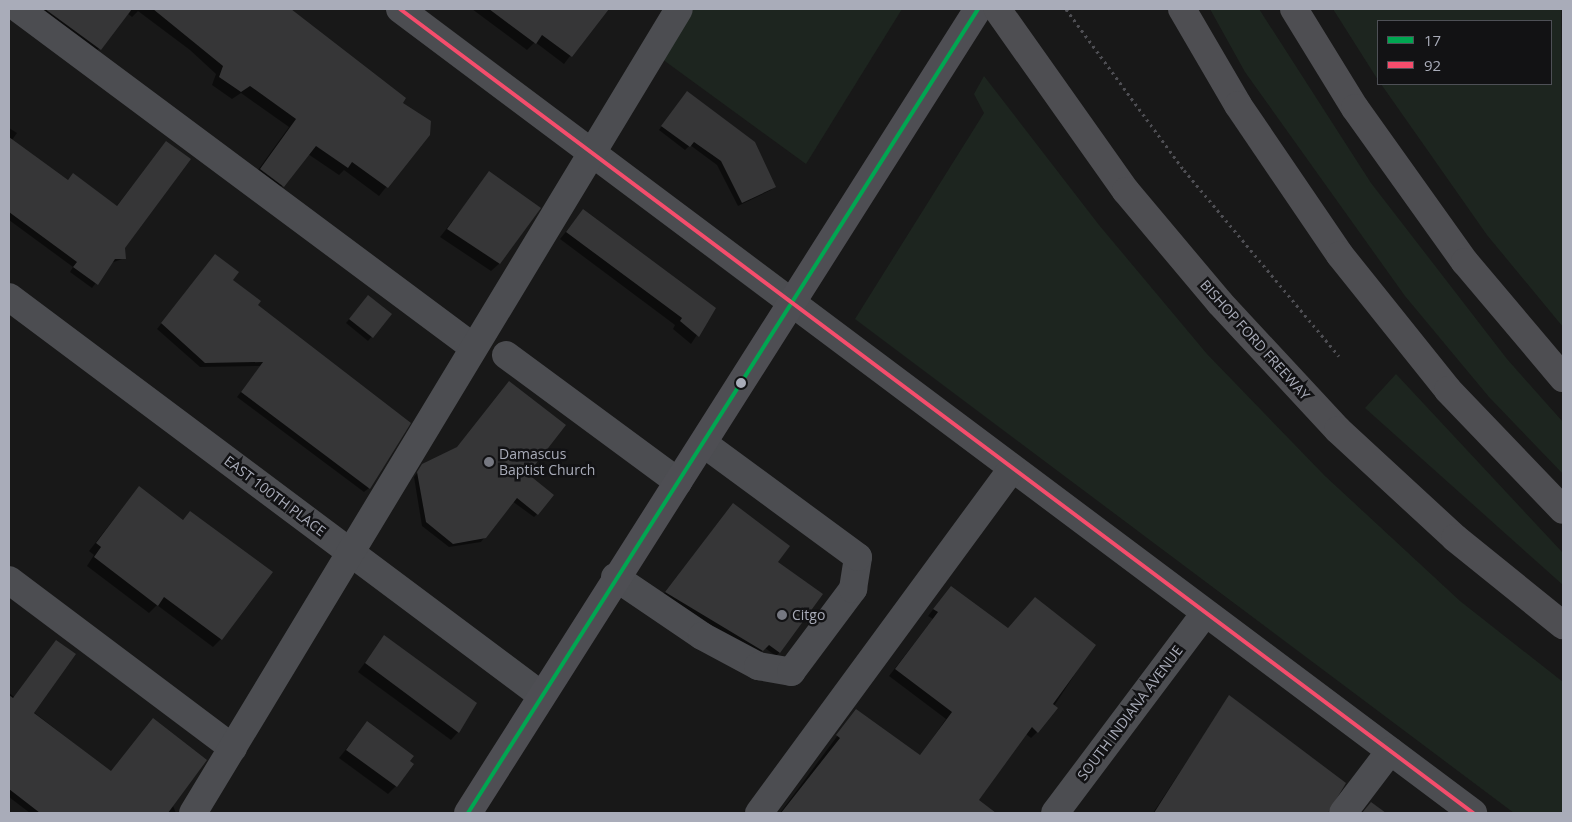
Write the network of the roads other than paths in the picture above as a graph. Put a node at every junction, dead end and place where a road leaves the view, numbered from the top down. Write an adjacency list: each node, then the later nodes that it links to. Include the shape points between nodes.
1 (19, 9): 11 (street)
2 (400, 9): 8 (street)
3 (679, 9): 8 (street)
4 (978, 9): 10 (main road)
5 (997, 9): 22 (highway, BISHOP FORD FREEWAY, via 1126,191 1227,310 1338,430 1455,538)
6 (1182, 9): 17 (highway, via 1238,105 1340,255 1448,390)
7 (1294, 9): 13 (highway, via 1355,108 1465,262)
8 (593, 153): 10 (street); 11 (street)
9 (9, 297): 18 (street, EAST 100TH PLACE)
10 (792, 305): 14 (main road); 15 (street)
11 (473, 347): 18 (street)
12 (506, 355): 16 (street)
13 (1563, 378)
14 (703, 443): 16 (main road); 19 (street, via 858,557 853,589 791,672 758,666 702,636)
15 (1011, 470): 21 (street); 28 (street)
16 (678, 482): 19 (main road)
17 (1563, 510)
18 (352, 554): 23 (street, EAST 100TH PLACE); 24 (street)
19 (615, 577): 23 (main road)
20 (9, 580): 24 (street)
21 (1205, 613): 25 (street); 29 (street, SOUTH INDIANA AVENUE)
22 (1563, 625)
23 (541, 695): 27 (main road)
24 (233, 748): 26 (street)
25 (1390, 751): 30 (street); 31 (street)
26 (193, 813)
27 (468, 813)
28 (760, 813)
29 (1054, 813)
30 (1343, 813)
31 (1473, 813)

